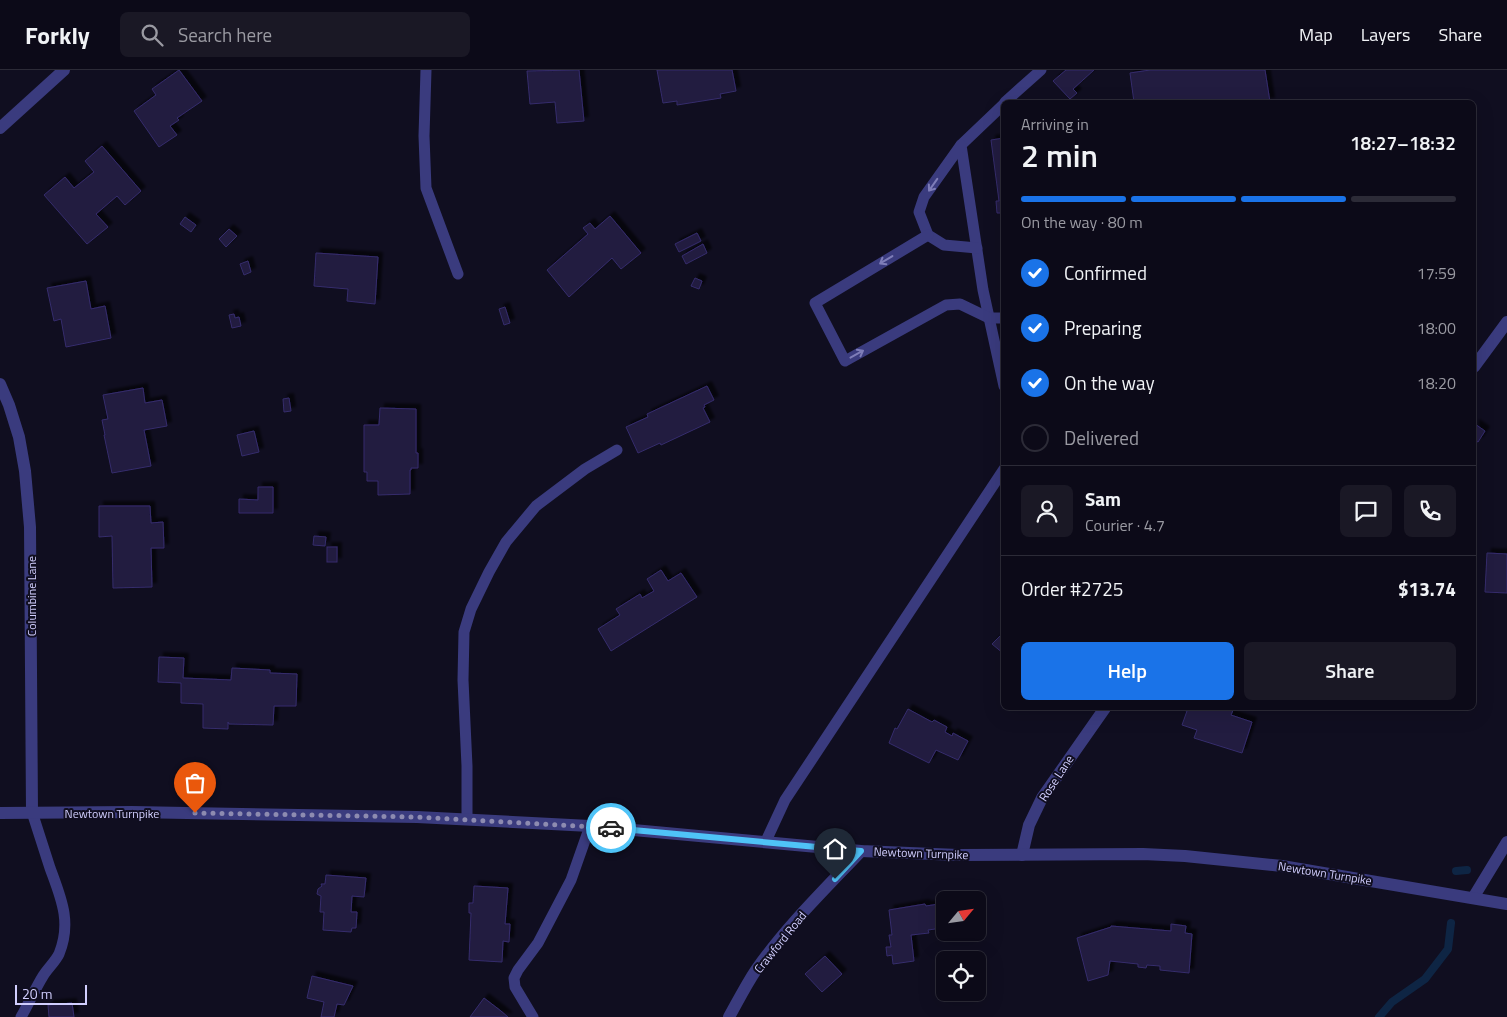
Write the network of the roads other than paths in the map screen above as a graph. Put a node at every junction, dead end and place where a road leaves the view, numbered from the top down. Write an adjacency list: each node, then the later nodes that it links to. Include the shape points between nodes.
1 (64, 70): 6 (street)
2 (426, 70): 10 (lane, via 426,188)
3 (1041, 70): 4 (lane)
4 (1008, 100)
5 (1001, 107): 7 (lane)
6 (0, 128)
7 (961, 145): 8 (lane, one-way to 8, via 924,197 919,212); 9 (lane)
8 (928, 235): 9 (lane, via 944,245); 11 (lane, one-way to 11, via 815,303 845,361 946,304 960,304)
9 (977, 248): 11 (lane)
10 (458, 274)
11 (989, 318): 12 (lane); 15 (lane)
12 (1001, 318)
13 (1507, 322): 14 (street)
14 (1476, 364)
15 (1001, 372)
16 (0, 384): 20 (street, Columbine Lane, via 19,437 30,527)
17 (617, 450): 22 (lane, via 536,506 506,542 471,609 464,632 463,680 468,766)
18 (1001, 474): 24 (lane, via 785,800)
19 (1104, 710): 27 (street, Rose Lane, via 1042,798 1029,825)
20 (32, 812): 21 (street, Newtown Turnpike); 22 (street, Newtown Turnpike); 30 (lane, via 60,892 65,921 59,953)
21 (0, 813)
22 (467, 819): 23 (street, Newtown Turnpike)
23 (590, 826): 24 (street, Newtown Turnpike); 31 (lane, via 571,880 538,943 514,978 515,987)
24 (766, 841): 26 (street, Newtown Turnpike)
25 (1507, 842): 28 (street)
26 (861, 851): 27 (street, Newtown Turnpike); 32 (street, Crawford Road, via 770,951)
27 (1022, 855): 28 (street, Newtown Turnpike, via 1143,854 1210,858)
28 (1473, 898): 29 (street, Newtown Turnpike)
29 (1507, 904)
30 (21, 1017)
31 (533, 1017)
32 (729, 1017)

